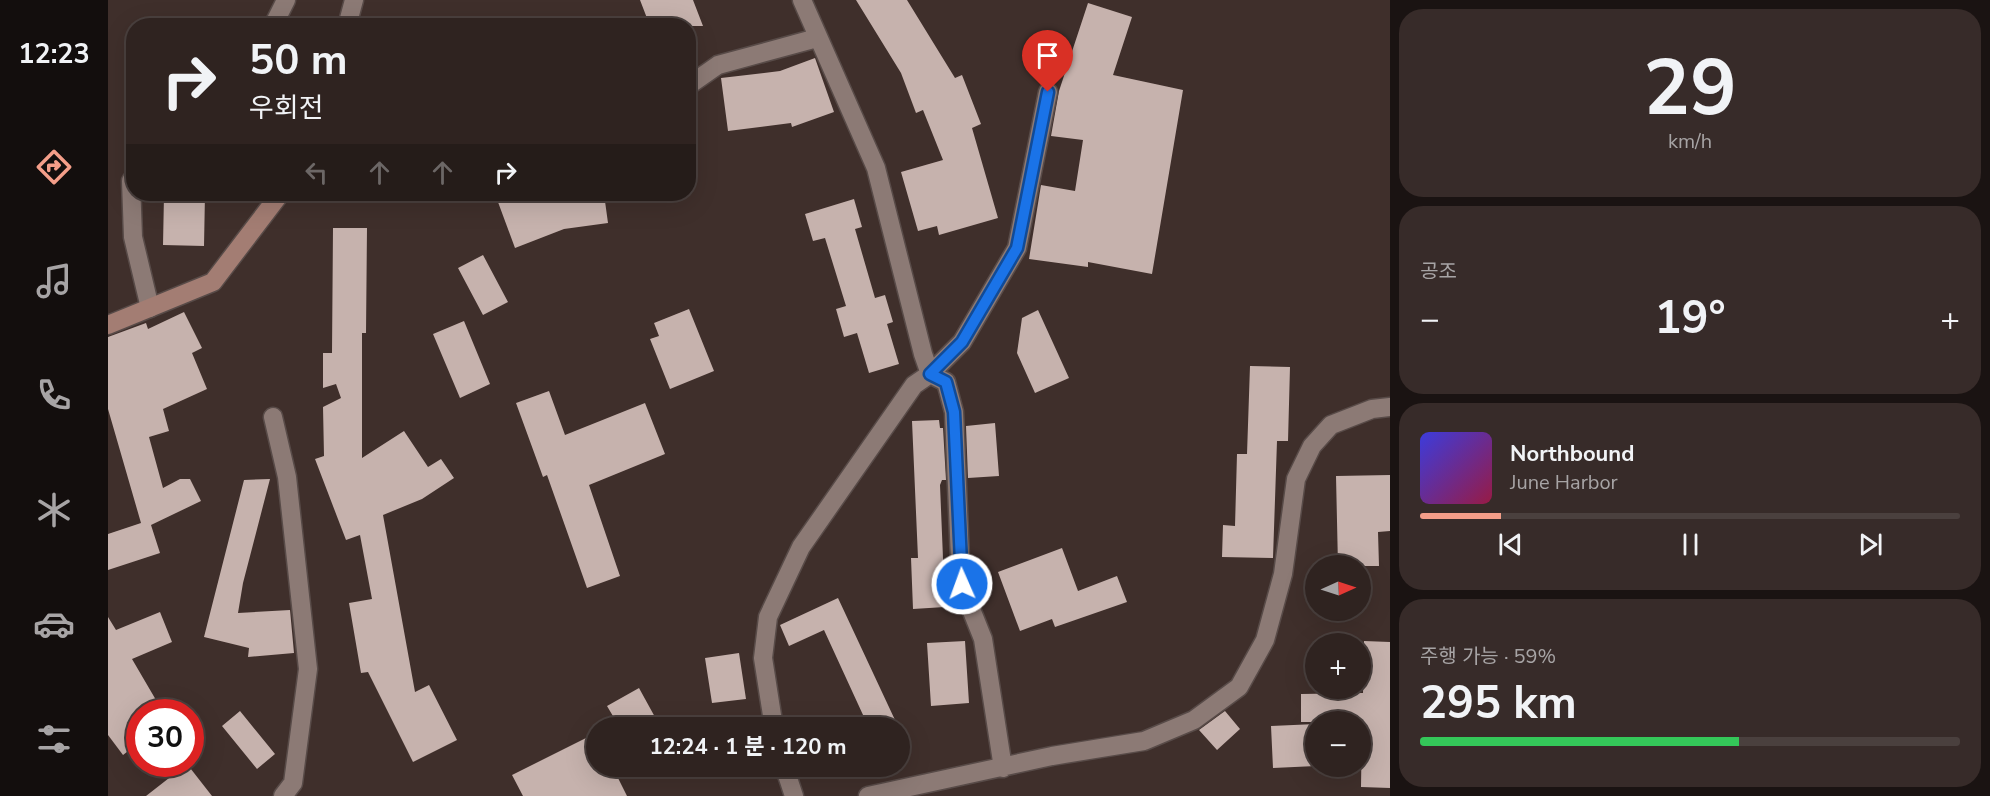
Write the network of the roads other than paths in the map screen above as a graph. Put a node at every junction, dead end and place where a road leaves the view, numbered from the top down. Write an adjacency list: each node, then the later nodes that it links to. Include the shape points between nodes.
1 (286, 0): 4 (street)
2 (354, 0): 5 (street)
3 (802, 0): 6 (street)
4 (277, 18)
5 (349, 18)
6 (817, 38): 7 (street, via 718,65); 13 (street, via 876,168)
7 (696, 80)
8 (1048, 92): 13 (street, via 1017,248 962,342)
9 (132, 201): 11 (street, via 133,237)
10 (275, 201): 11 (street, via 213,282)
11 (150, 308): 12 (street)
12 (108, 325)
13 (930, 374): 16 (street, via 914,385 801,547 768,618 763,658); 17 (street, via 946,382 954,412 962,584 983,639)
14 (1390, 406): 17 (street, via 1331,425 1312,446 1296,480 1283,574 1265,640 1239,687 1194,720 1144,741)
15 (273, 417): 19 (street, via 287,477 308,669 293,783)
16 (772, 717)
17 (1003, 768): 21 (street)
18 (788, 777): 20 (street)
19 (283, 796)
20 (794, 796)
21 (868, 796)

